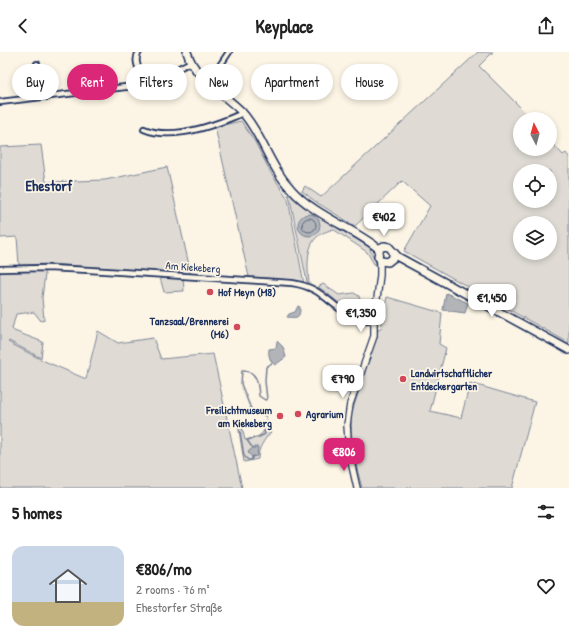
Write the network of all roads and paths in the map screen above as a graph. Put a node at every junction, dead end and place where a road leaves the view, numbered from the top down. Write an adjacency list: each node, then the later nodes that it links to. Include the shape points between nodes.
1 (139, 52): 5 (street, via 136,56)
2 (187, 52): 4 (main road)
3 (229, 52): 7 (street)
4 (191, 62): 6 (street); 8 (main road)
5 (137, 64)
6 (187, 64)
7 (221, 64)
8 (195, 67)
9 (126, 87): 10 (street)
10 (59, 96)
11 (19, 100): 13 (street)
12 (228, 100): 14 (main road)
13 (0, 102)
14 (243, 113): 15 (street, via 186,131 160,134); 16 (main road, via 274,168 292,191)
15 (144, 129)
16 (379, 249): 17 (main road, via 388,246); 18 (main road, via 377,255)
17 (393, 252): 18 (main road, via 394,256); 19 (main road)
18 (386, 261): 19 (main road, via 397,260); 21 (street, via 380,275)
19 (417, 266): 22 (main road)
20 (0, 269): 21 (street, Am Kiekeberg, via 89,270 292,283 312,288 345,312)
21 (374, 322): 23 (street, via 374,336 350,404 347,425 349,453)
22 (569, 350)
23 (357, 488)

